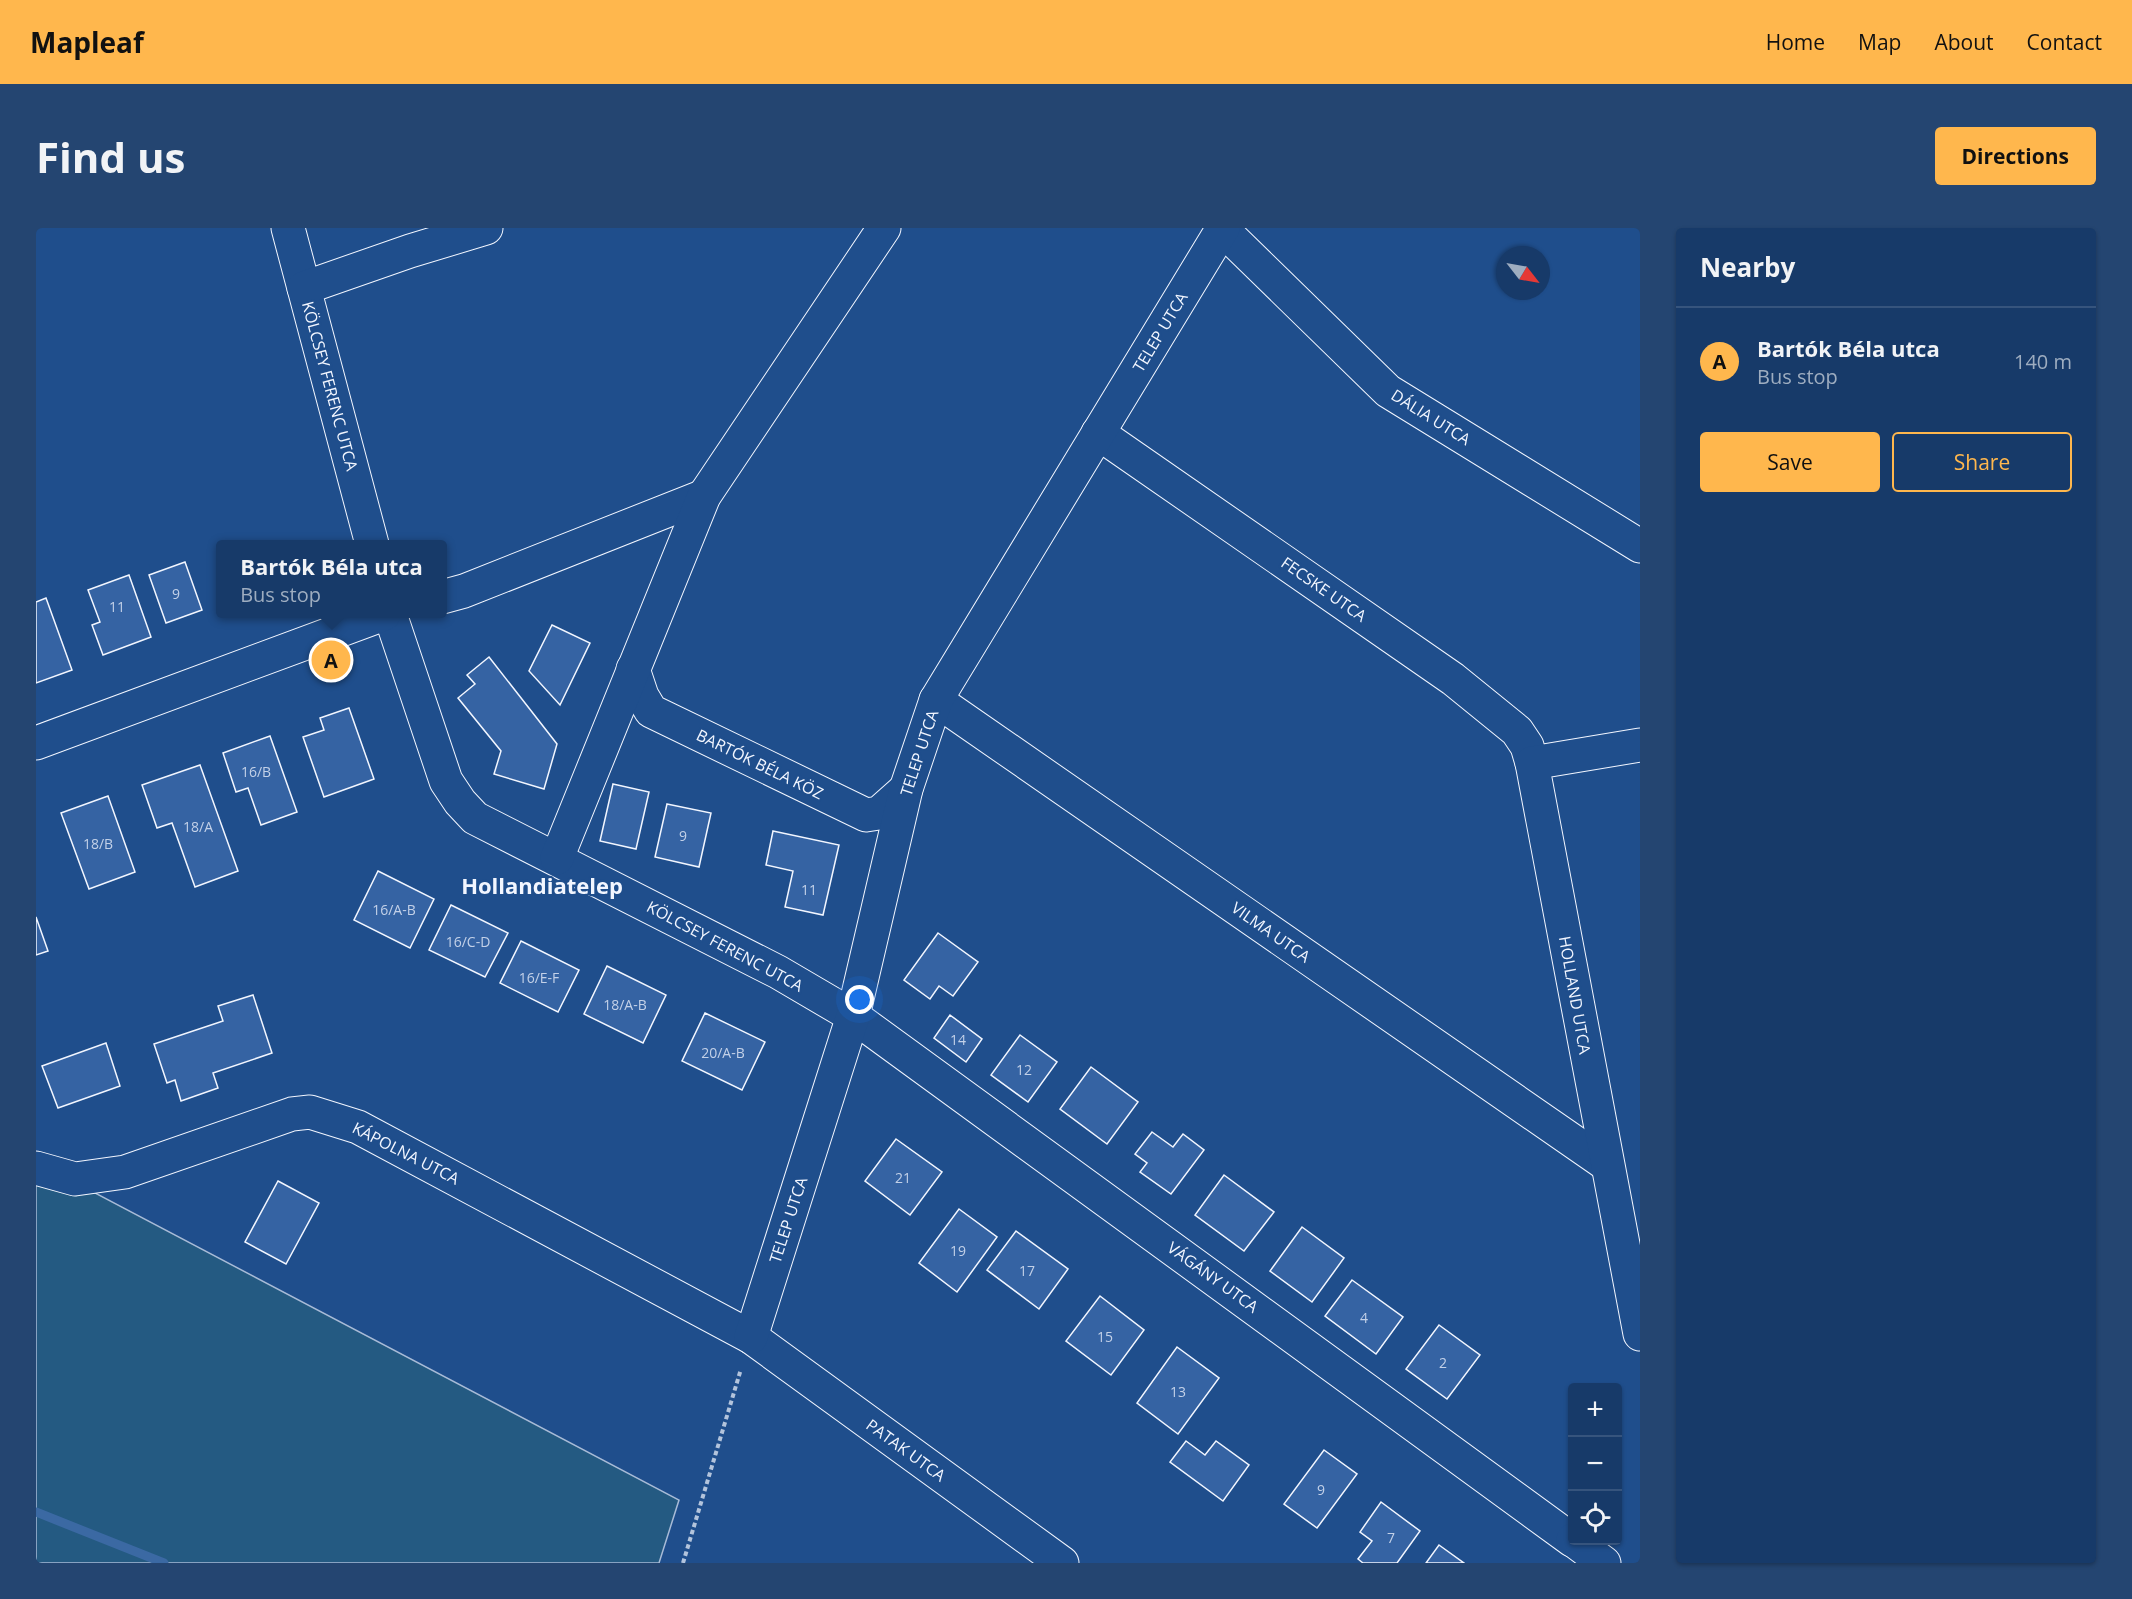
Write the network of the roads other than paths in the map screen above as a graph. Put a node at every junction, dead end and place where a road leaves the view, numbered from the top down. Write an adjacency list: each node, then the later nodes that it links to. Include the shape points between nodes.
1 (288, 228): 6 (street, KÖLCSEY FERENC UTCA)
2 (486, 228): 6 (street)
3 (884, 228): 5 (street)
4 (1222, 229): 7 (street, TELEP UTCA); 10 (street, DÁLIA UTCA, via 1388,390)
5 (857, 242): 8 (street)
6 (304, 288): 9 (street, KÖLCSEY FERENC UTCA)
7 (1098, 433): 15 (street, TELEP UTCA); 18 (street, FECSKE UTCA, via 1453,679 1516,731 1527,746)
8 (704, 496): 11 (street); 14 (street)
9 (371, 540)
10 (1640, 546)
11 (447, 596)
12 (373, 618): 16 (street)
13 (391, 618): 20 (street, KÖLCSEY FERENC UTCA, via 446,781 460,802 475,818)
14 (633, 669): 19 (street, BARTÓK BÉLA KÖZ, via 651,711 866,815 879,813); 20 (street)
15 (936, 700): 19 (street, TELEP UTCA); 22 (street, VILMA UTCA)
16 (36, 743)
17 (1640, 745): 18 (street)
18 (1532, 763): 22 (street, HOLLAND UTCA)
19 (906, 789): 21 (street, TELEP UTCA)
20 (557, 858): 21 (street, KÖLCSEY FERENC UTCA, via 778,972)
21 (853, 1016): 25 (street, TELEP UTCA); 26 (street, VÁGÁNY UTCA)
22 (1606, 1164): 24 (street, HOLLAND UTCA)
23 (36, 1168): 25 (street, KÁPOLNA UTCA, via 75,1179 125,1172 269,1121 310,1112 358,1127)
24 (1640, 1334)
25 (751, 1336): 28 (street, PATAK UTCA)
26 (1568, 1536)
27 (1580, 1545): 29 (street, VÁGÁNY UTCA)
28 (1062, 1563)
29 (1604, 1563)

